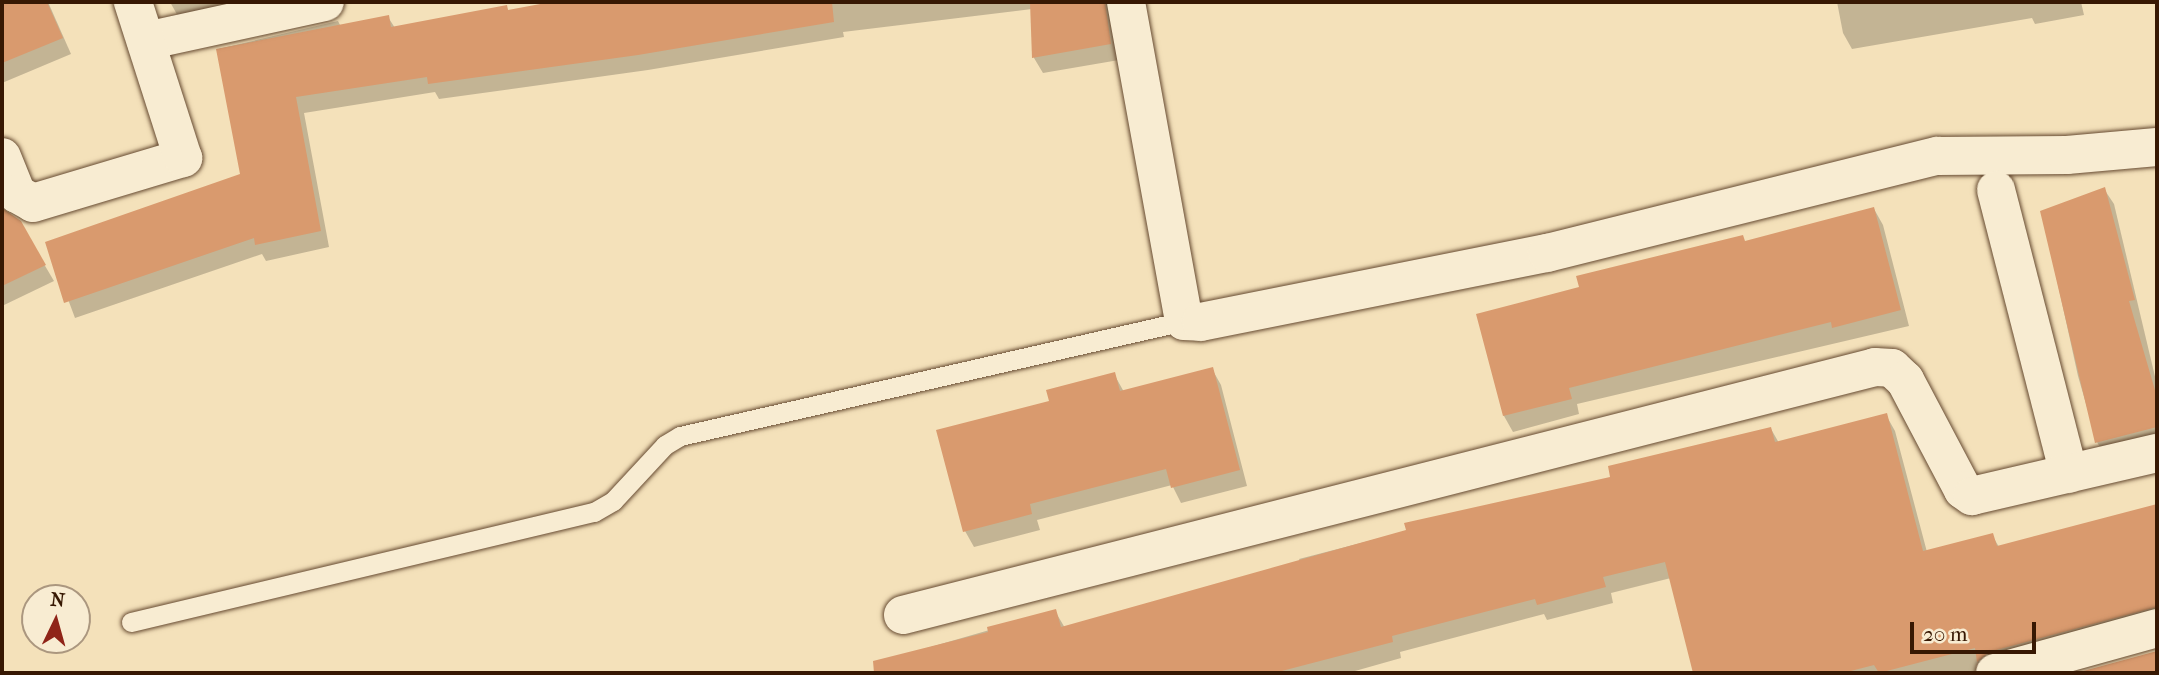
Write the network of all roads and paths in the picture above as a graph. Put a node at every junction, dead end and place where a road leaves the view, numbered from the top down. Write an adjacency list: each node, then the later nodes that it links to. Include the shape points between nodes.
1 (134, 2): 4 (street)
2 (325, 2): 4 (street)
3 (1126, 2): 8 (street)
4 (146, 41): 6 (street, via 183,158 33,203 17,194)
5 (2157, 147): 8 (street, via 2067,155 1937,156 1547,253 1201,323)
6 (2, 156)
7 (1996, 190): 10 (street)
8 (1184, 321): 12 (lane, via 680,436 664,444 613,501 594,512)
9 (2157, 453): 10 (street)
10 (2069, 474): 11 (street, via 1972,496 1963,490 1905,380 1892,368 1875,367)
11 (903, 615)
12 (131, 622)
13 (2157, 628): 14 (street)
14 (1995, 673)

